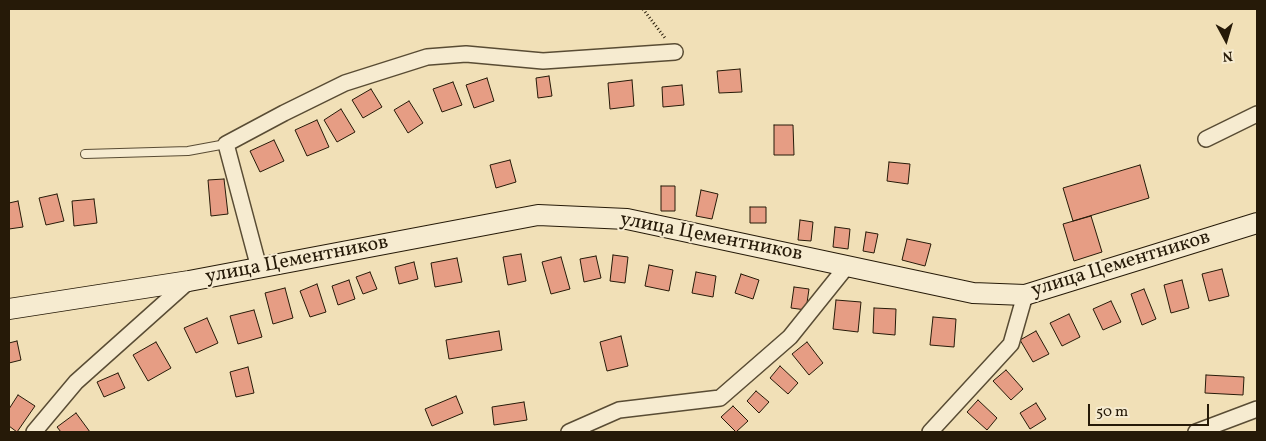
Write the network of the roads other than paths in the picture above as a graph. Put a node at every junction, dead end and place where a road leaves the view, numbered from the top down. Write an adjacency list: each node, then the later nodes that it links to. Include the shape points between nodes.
1 (675, 52): 4 (street, via 542,61 466,54 427,57 345,83)
2 (1257, 114): 3 (street)
3 (1206, 139)
4 (226, 144): 5 (lane, via 188,151); 8 (street)
5 (85, 154)
6 (1257, 224): 10 (street, улица Цементников)
7 (847, 266): 8 (street, улица Цементников, via 627,219 538,216); 10 (street, улица Цементников, via 973,293); 14 (street, via 790,337 720,398 618,410)
8 (259, 268): 9 (street, улица Цементников)
9 (189, 281): 11 (street, улица Цементников); 13 (street, via 76,382)
10 (1025, 294): 15 (street, via 1011,344)
11 (9, 309)
12 (1257, 409): 16 (street)
13 (34, 432)
14 (569, 432)
15 (930, 432)
16 (1198, 432)

